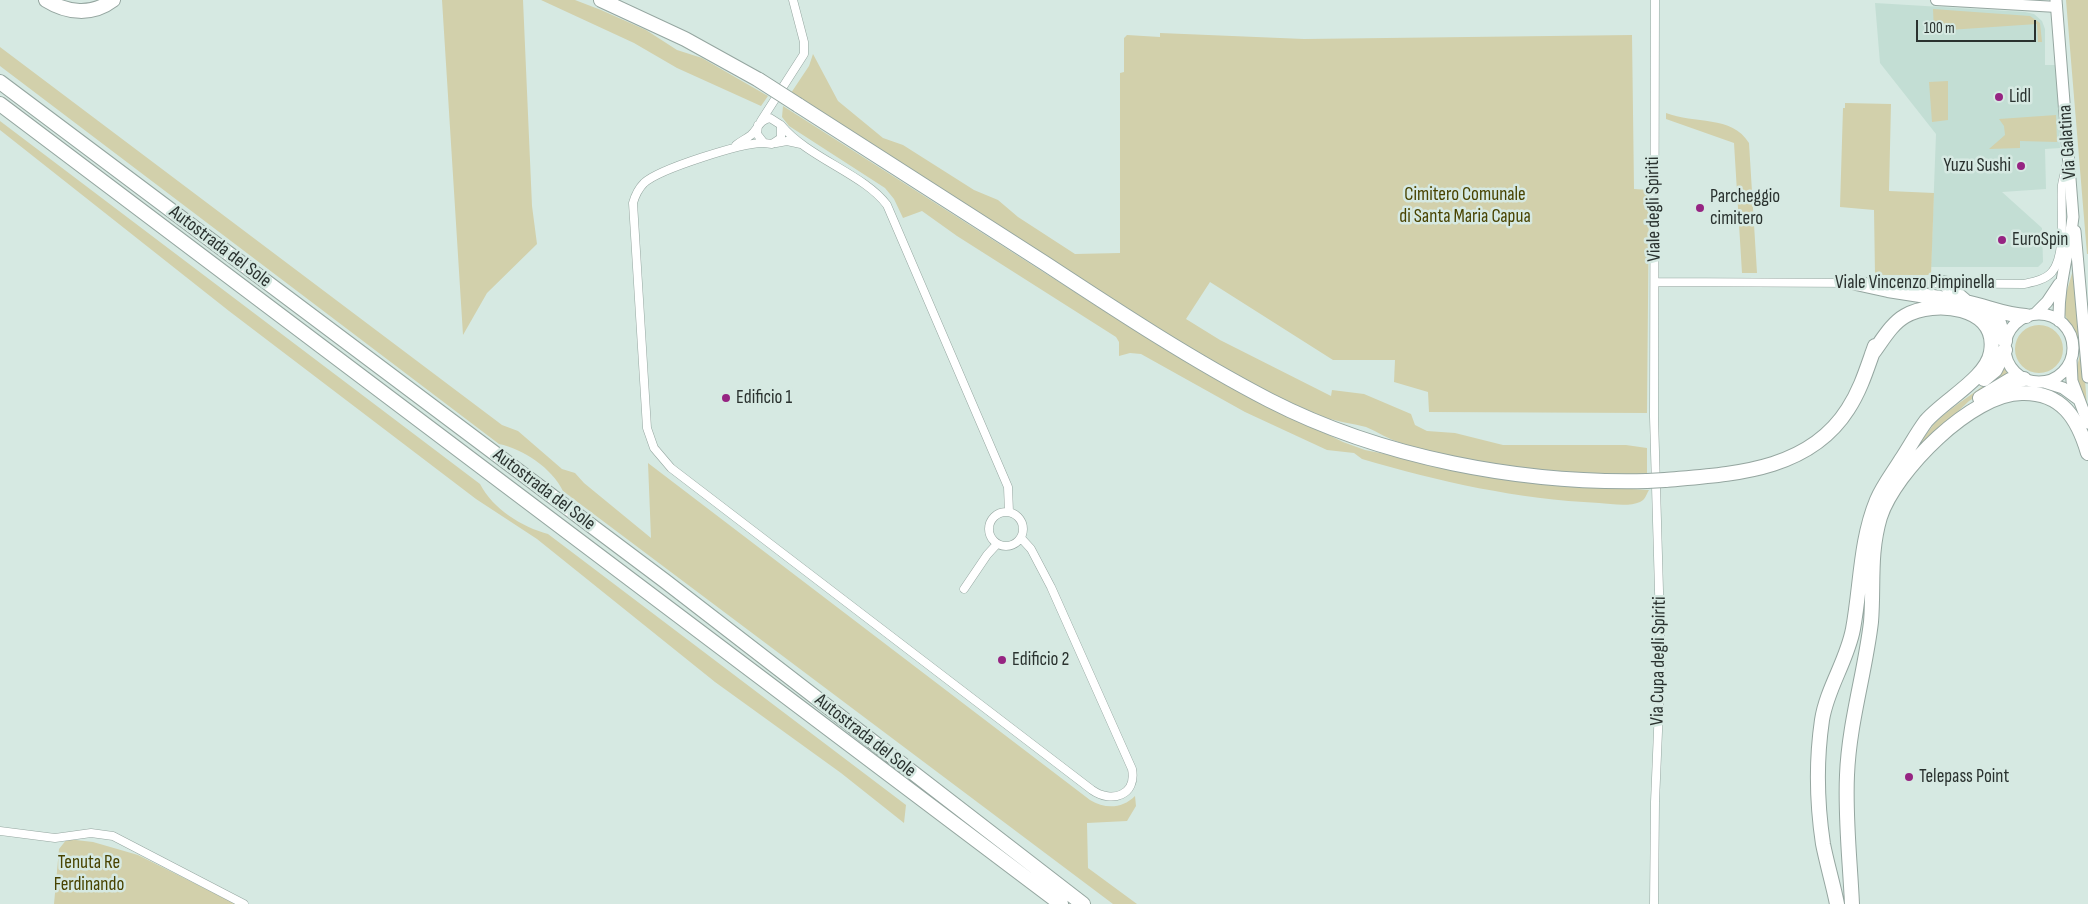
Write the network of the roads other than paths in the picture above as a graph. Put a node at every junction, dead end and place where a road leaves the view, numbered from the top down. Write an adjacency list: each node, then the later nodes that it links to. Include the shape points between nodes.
1 (46, 0): 2 (highway, via 76,12 100,8)
2 (113, 0)
3 (601, 0): 28 (highway, bridge, via 685,39 759,80 1146,329 1271,401 1326,424 1412,453 1512,473 1556,478 1647,481 1753,470 1796,456 1821,440 1838,422 1857,393)
4 (793, 0): 9 (street, via 804,54)
5 (1655, 0): 19 (street, Viale degli Spiriti)
6 (1936, 0): 7 (street)
7 (2056, 4): 17 (main road, Via Galatina)
8 (0, 82): 46 (highway, Autostrada del Sole, via 658,576)
9 (776, 99): 11 (street); 12 (street)
10 (0, 104): 45 (highway, Autostrada del Sole)
11 (760, 123): 12 (street, via 770,118); 13 (street, via 757,134); 16 (street, via 752,134)
12 (780, 123): 14 (street, via 783,134); 15 (street)
13 (764, 143): 14 (street); 16 (street)
14 (776, 143): 15 (street, via 787,141)
15 (803, 145): 39 (street, via 874,192 887,205 1008,487)
16 (732, 148): 40 (street, via 652,178 644,183 633,203 647,428 654,448 670,468 1092,790 1106,797 1120,796 1130,786 1132,768 1055,595 1031,549)
17 (2069, 155): 18 (main road, Via Galatina); 21 (street, Viale Vincenzo Pimpinella, via 2062,185 2058,260 2052,273 2024,284)
18 (2073, 217): 22 (main road, Via Galatina); 30 (main road)
19 (1655, 282): 20 (street, Viale Vincenzo Pimpinella); 35 (street, Viale degli Spiriti)
20 (1856, 283): 21 (street, Viale Vincenzo Pimpinella); 23 (highway)
21 (1944, 283): 23 (highway)
22 (2060, 283): 25 (main road, via 2048,302); 26 (main road)
23 (1959, 301): 24 (highway); 28 (highway, via 1919,304 1895,315 1884,327)
24 (1988, 308): 25 (highway, via 2007,315); 27 (highway, via 1998,320)
25 (2031, 315): 26 (main road, via 2051,316); 27 (main road, via 2013,326)
26 (2059, 321): 29 (main road, via 2070,333)
27 (2005, 345): 31 (main road, via 2010,366); 33 (highway, via 1994,370)
28 (1872, 354): 33 (highway, via 1893,326 1916,311 1945,308 1973,314 1990,331 1990,357 1980,373)
29 (2071, 360): 32 (main road, via 2060,375); 34 (main road, via 2072,381)
30 (2088, 377)
31 (2024, 379): 32 (main road); 36 (highway, via 2010,380 1991,390 1972,404)
32 (2042, 382): 34 (main road, via 2063,388)
33 (1949, 398): 48 (highway, via 1926,422 1878,498 1864,545 1851,638 1822,720 1818,808)
34 (2078, 399): 37 (main road)
35 (1654, 417): 47 (street, Via Cupa degli Spiriti, via 1661,660)
36 (1959, 420): 38 (highway, via 1996,397 2021,393 2042,395 2065,407 2078,424); 49 (highway, via 1904,475 1881,515 1873,545 1871,623 1854,707 1847,775)
37 (2088, 423)
38 (2088, 453)
39 (1009, 512): 40 (street, via 1022,522); 41 (street, via 998,514 990,524 990,535)
40 (1021, 538): 41 (street, via 1013,545)
41 (997, 544): 42 (street)
42 (964, 589)
43 (0, 831): 44 (street, via 55,838 91,833 114,836)
44 (244, 904)
45 (1061, 904)
46 (1083, 904)
47 (1654, 904)
48 (1837, 904)
49 (1852, 904)

